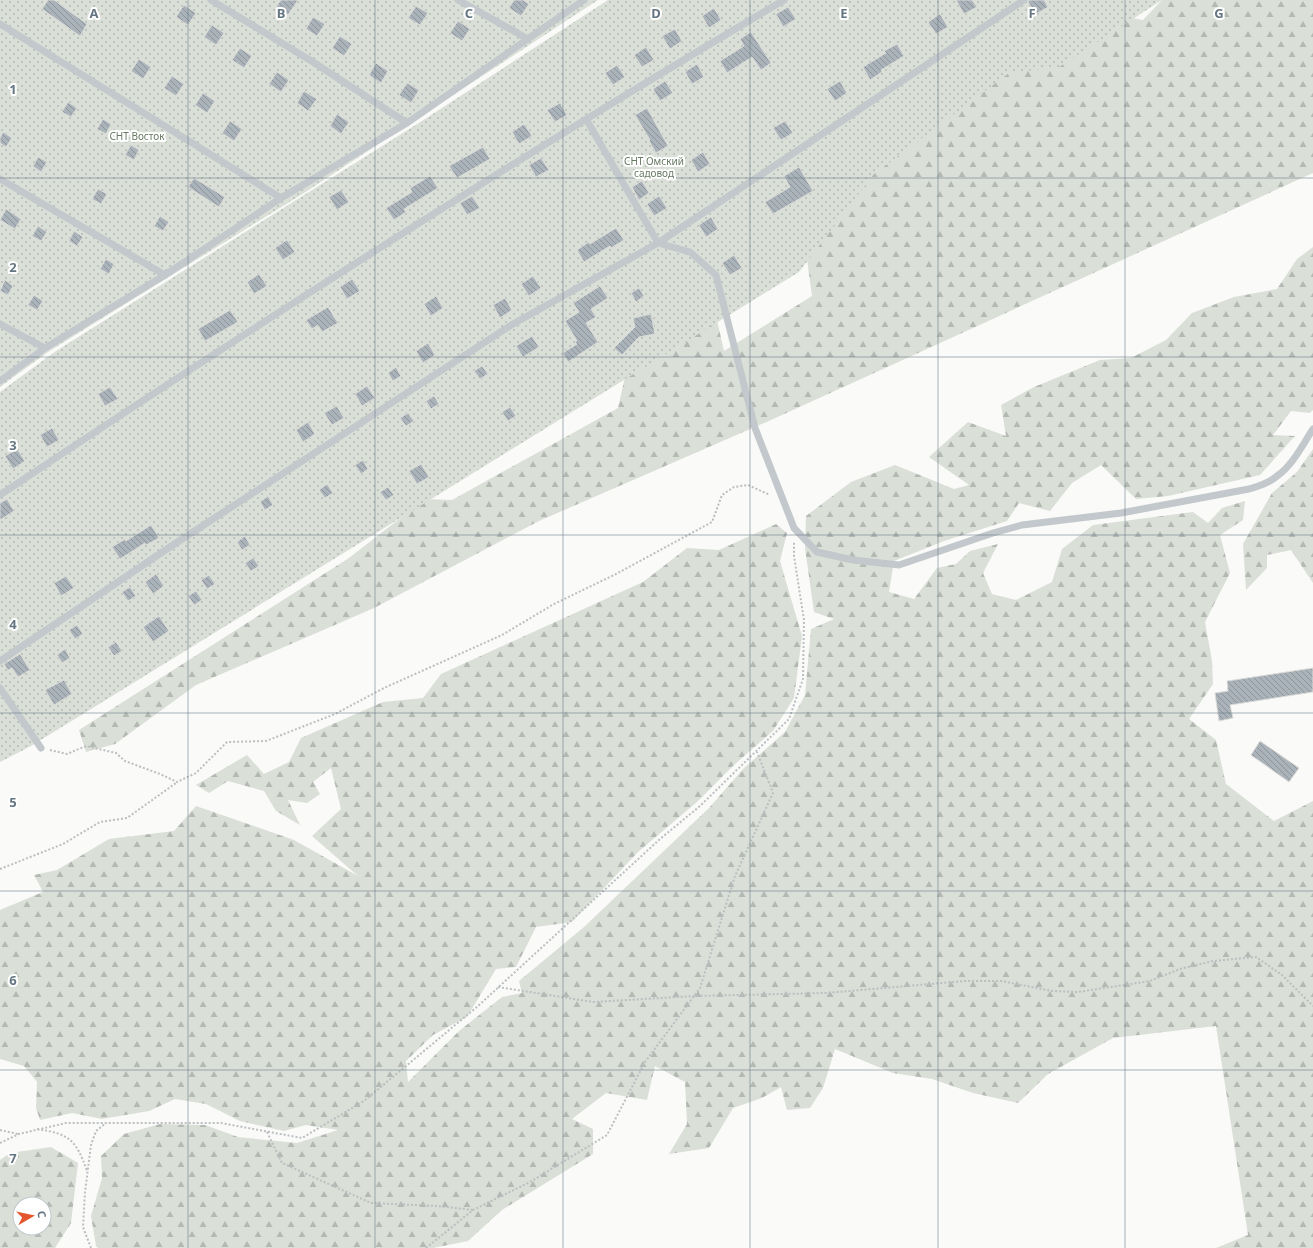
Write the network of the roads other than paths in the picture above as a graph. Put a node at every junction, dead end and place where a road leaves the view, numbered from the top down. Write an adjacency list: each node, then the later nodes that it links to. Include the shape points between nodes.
1 (211, 0): 9 (lane)
2 (458, 0): 7 (lane)
3 (584, 0): 7 (lane)
4 (784, 0): 8 (lane)
5 (1024, 0): 12 (lane)
6 (0, 24): 11 (lane)
7 (528, 39): 9 (lane)
8 (586, 119): 12 (lane); 18 (lane, via 303,296)
9 (407, 123): 11 (lane)
10 (0, 179): 13 (lane)
11 (281, 198): 13 (lane)
12 (658, 242): 17 (lane, via 690,252 716,275 755,428 794,528 817,552 852,560 899,565 1022,525 1121,513 1249,489 1269,482 1279,475); 19 (lane, via 513,324 180,540)
13 (165, 275): 15 (lane)
14 (0, 324): 15 (lane)
15 (45, 348): 16 (lane)
16 (0, 381)
17 (1313, 429)
18 (0, 495)
19 (0, 661)
20 (0, 688): 21 (lane)
21 (41, 748)

